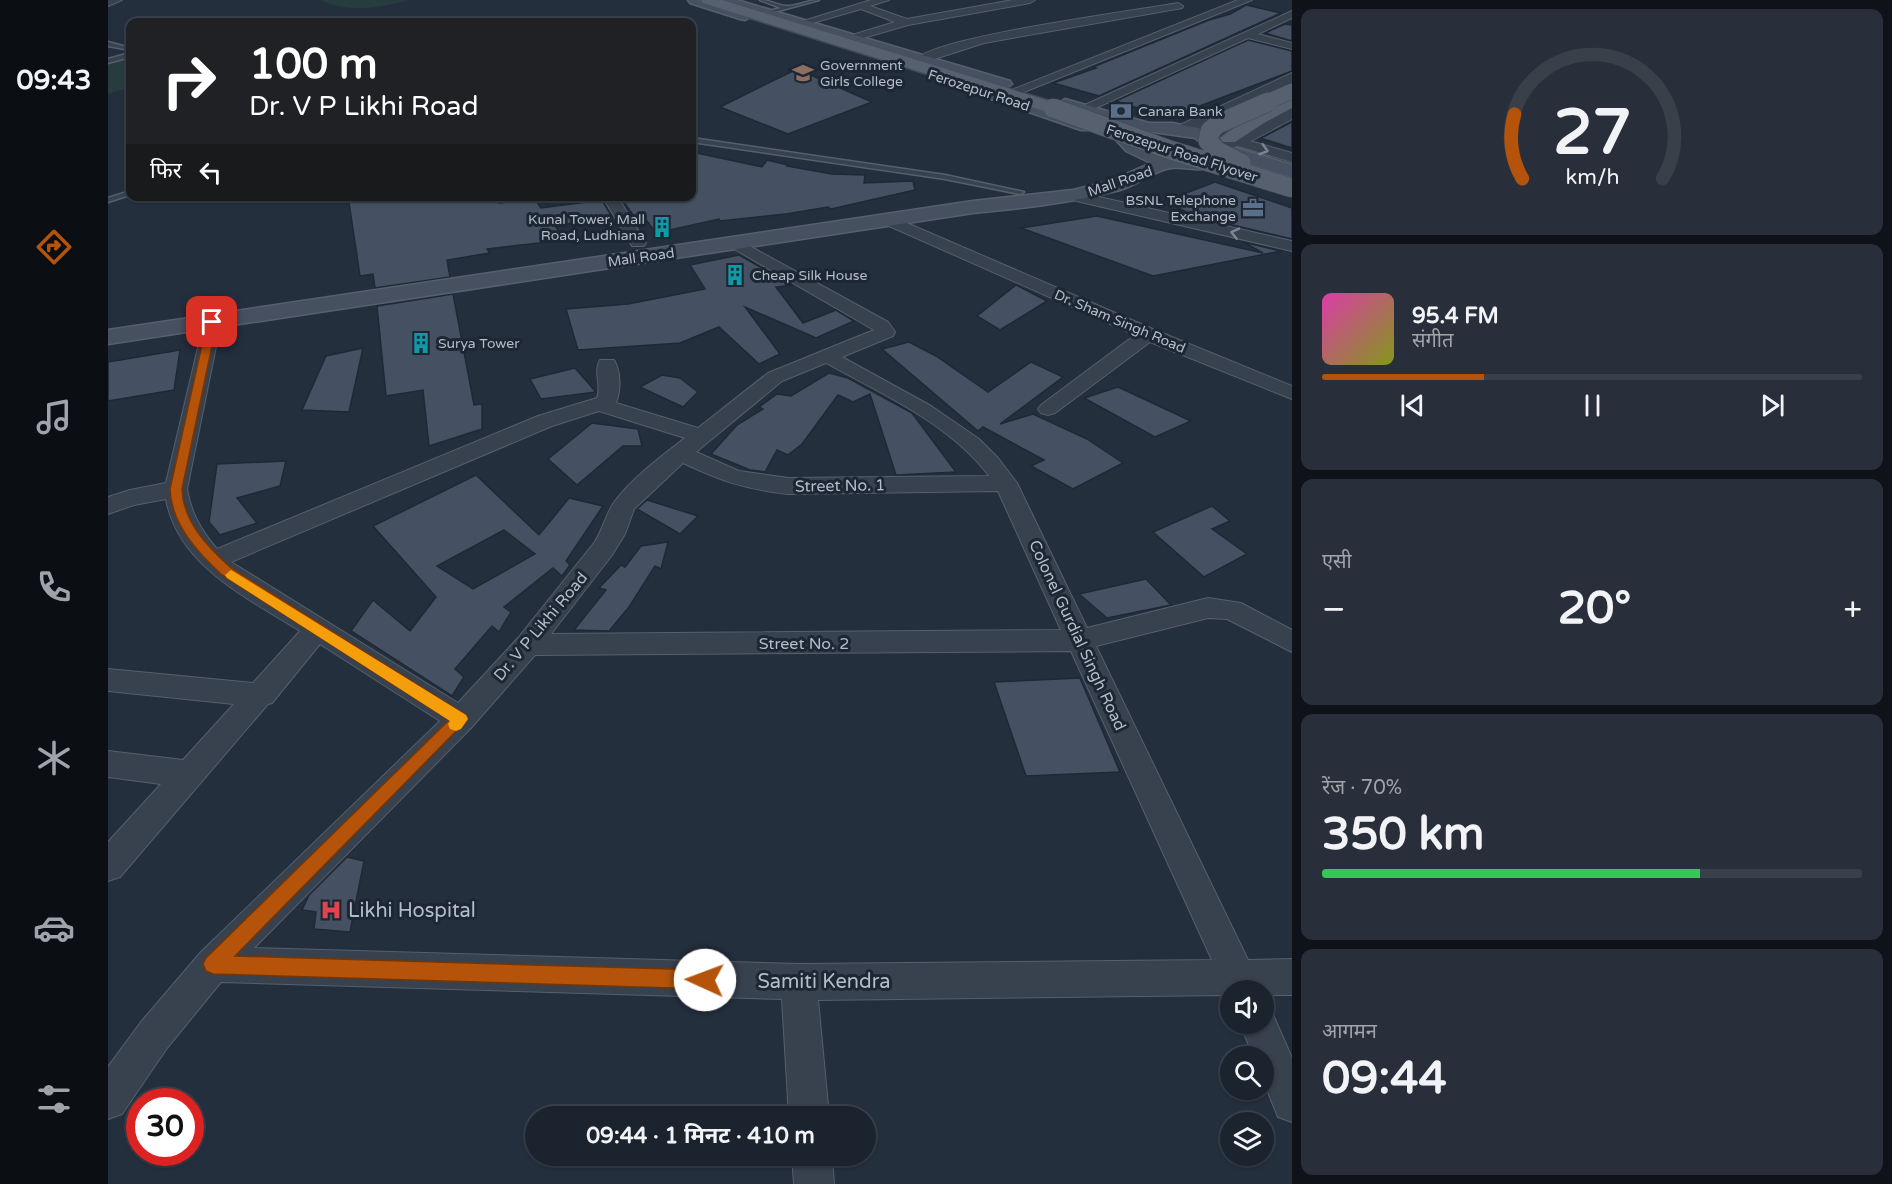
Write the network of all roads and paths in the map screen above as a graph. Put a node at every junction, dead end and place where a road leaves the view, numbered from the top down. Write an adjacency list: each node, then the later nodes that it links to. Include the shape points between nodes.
1 (116, 0): 10 (street)
2 (695, 0): 34 (main road, Ferozepur Road)
3 (708, 0): 34 (main road)
4 (724, 0): 13 (main road)
5 (817, 0): 15 (lane)
6 (884, 0): 12 (street)
7 (1030, 0): 11 (street)
8 (1163, 0): 14 (street)
9 (1248, 0): 17 (street)
10 (108, 2)
11 (1007, 2): 18 (street)
12 (863, 5): 18 (street); 19 (street)
13 (764, 6): 15 (lane); 15 (lane); 19 (main road)
14 (1178, 6): 17 (street); 27 (street, via 984,40)
15 (784, 7)
16 (1292, 14): 20 (street)
17 (1207, 16): 20 (street); 30 (street)
18 (906, 22): 22 (street)
19 (802, 23): 22 (main road)
20 (1259, 28): 21 (street)
21 (1246, 34): 24 (street); 33 (street)
22 (853, 38): 27 (main road)
23 (108, 44): 25 (lane)
24 (1292, 46)
25 (126, 47)
26 (126, 56): 28 (lane)
27 (922, 59): 30 (main road)
28 (108, 61)
29 (1292, 78): 37 (street)
30 (1020, 89): 33 (main road)
31 (1292, 91): 39 (main road, Ferozepur Road Flyover, bridge, via 1218,124 1210,131)
32 (1292, 102): 39 (main road, Ferozepur Road Flyover)
33 (1076, 110): 34 (main road, Ferozepur Road, bridge); 36 (main road); 46 (main road, Ferozepur Road Flyover, bridge, via 1167,150)
34 (1053, 112): 40 (main road, Ferozepur Road)
35 (1292, 113): 39 (street)
36 (1148, 128): 37 (main road); 40 (main road, Mall Road, via 1131,132)
37 (1184, 130): 39 (main road)
38 (696, 141): 47 (lane)
39 (1222, 143): 41 (street, one-way to 41); 43 (main road, via 1219,157); 44 (main road, via 1251,159); 45 (main road, bridge, via 1212,148)
40 (1131, 146): 42 (main road, Ferozepur Road); 47 (main road, Mall Road, via 1134,161 1081,183)
41 (1292, 158)
42 (1169, 162): 43 (main road, Ferozepur Road); 49 (main road, Mall Road, via 1117,185)
43 (1195, 164): 46 (main road)
44 (1292, 172)
45 (1292, 181)
46 (1292, 190)
47 (1020, 192): 53 (main road, Mall Road)
48 (126, 194): 50 (lane)
49 (1073, 196): 52 (main road, Mall Road); 55 (street, one-way to 49)
50 (108, 200)
51 (612, 201): 53 (street)
52 (886, 219): 54 (main road, Mall Road); 58 (street, Dr. Sham Singh Road)
53 (638, 243): 56 (main road, Mall Road)
54 (735, 243): 57 (main road, Mall Road); 60 (street, Dr. V P Likhi Road, via 885,330 883,335)
55 (1292, 246)
56 (108, 322)
57 (212, 322): 59 (main road, Mall Road); 68 (street)
58 (1148, 334): 62 (street, Dr. Sham Singh Road); 64 (street)
59 (108, 338)
60 (825, 355): 65 (street, Dr. V P Likhi Road, via 775,377); 67 (street, Colonel Gurdial Singh Road, via 922,410 980,449)
61 (607, 364): 63 (street, via 609,398)
62 (1287, 387)
63 (599, 405): 65 (street); 70 (street, via 545,421)
64 (1048, 409)
65 (702, 436): 66 (street, Dr. V P Likhi Road)
66 (680, 453): 67 (street, Street No. 1, via 733,477 788,486); 74 (street, Dr. V P Likhi Road, via 623,507 603,549)
67 (1006, 483): 72 (street, Colonel Gurdial Singh Road)
68 (176, 489): 69 (street); 70 (street, via 176,504 202,550)
69 (108, 506)
70 (213, 560): 71 (street)
71 (317, 630): 76 (street); 77 (street)
72 (1080, 640): 73 (street, Street No. 2, via 1208,608 1232,610); 74 (street, Street No. 2); 83 (street, Colonel Gurdial Singh Road)
73 (1292, 642)
74 (528, 645): 77 (street, Dr. V P Likhi Road)
75 (108, 680): 76 (street)
76 (262, 695): 79 (street)
77 (460, 719): 81 (street, Dr. V P Likhi Road)
78 (108, 764): 79 (street)
79 (190, 774): 80 (street)
80 (108, 866)
81 (213, 964): 85 (street, Samiti Kendra); 88 (street, Dr. V P Likhi Road, via 154,1035)
82 (1292, 977): 84 (street, Samiti Kendra)
83 (1239, 980)
84 (1270, 980)
85 (799, 982): 86 (street, Samiti Kendra); 90 (street)
86 (1220, 984)
87 (1263, 1034): 89 (street)
88 (108, 1100)
89 (1292, 1103)
90 (808, 1106)
91 (813, 1166): 92 (street)
92 (814, 1184)

